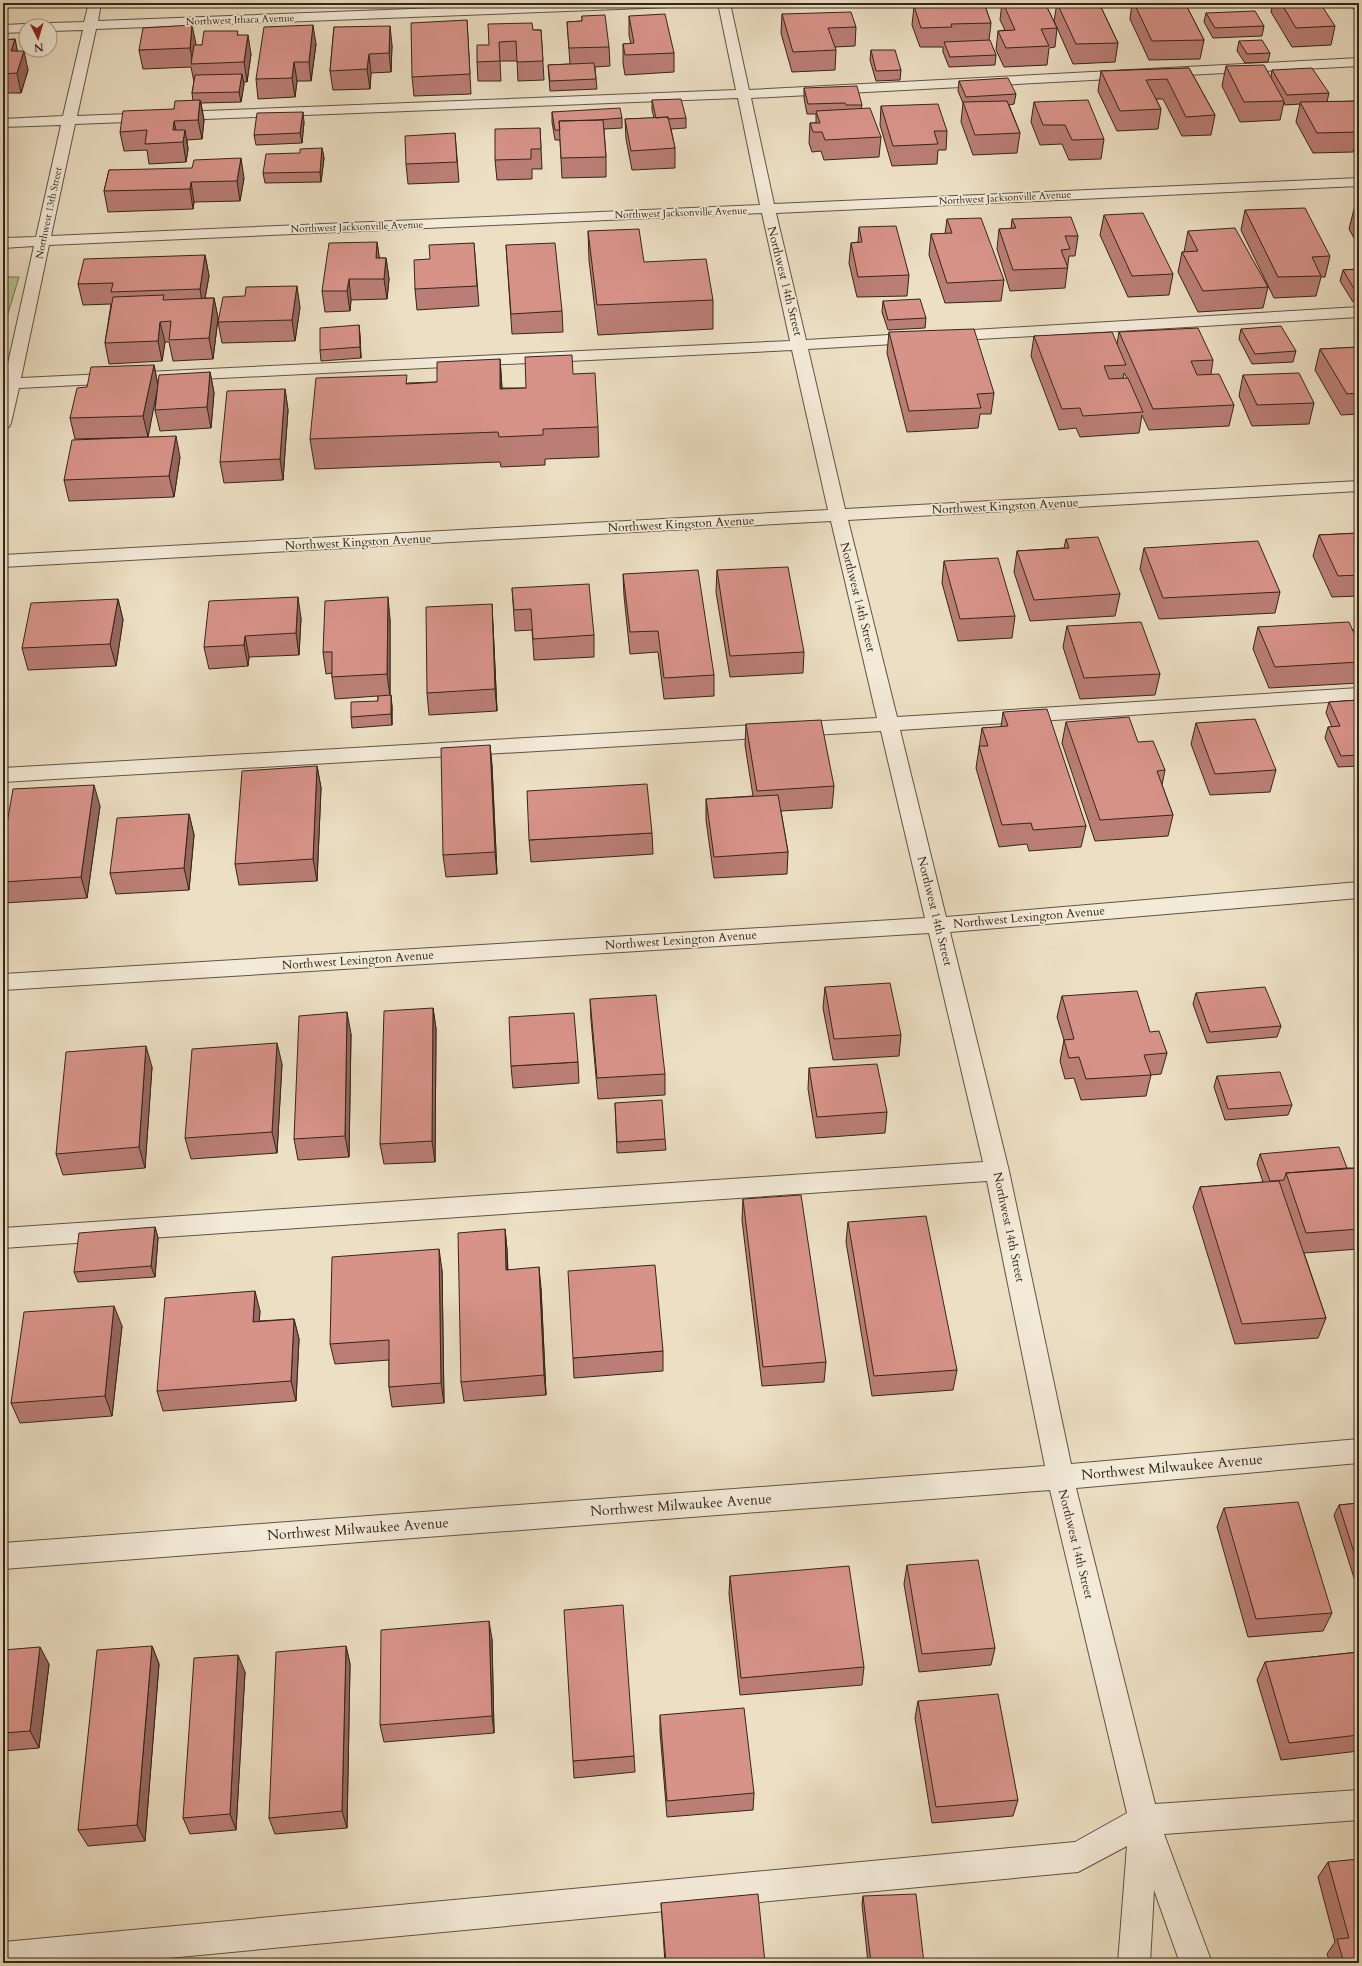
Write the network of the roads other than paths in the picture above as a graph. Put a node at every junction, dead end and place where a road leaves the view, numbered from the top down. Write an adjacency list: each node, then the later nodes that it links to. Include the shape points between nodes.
1 (95, 3): 6 (street, Northwest 13th Street)
2 (670, 3): 6 (street, Northwest Ithaca Avenue)
3 (724, 3): 11 (street, Northwest 14th Street)
4 (1357, 3): 5 (street)
5 (1359, 6)
6 (90, 26): 7 (street, Northwest Ithaca Avenue); 12 (street, Northwest 13th Street)
7 (58, 27)
8 (18, 28): 9 (street)
9 (3, 29)
10 (1359, 62): 11 (street)
11 (744, 94): 12 (street); 15 (street, Northwest 14th Street)
12 (69, 121): 13 (street); 16 (street, Northwest 13th Street)
13 (3, 123)
14 (1359, 182): 15 (street, Northwest Jacksonville Avenue)
15 (768, 209): 16 (street, Northwest Jacksonville Avenue); 19 (street, Northwest 14th Street)
16 (43, 241): 17 (street, Northwest Jacksonville Avenue); 20 (street, Northwest 13th Street)
17 (3, 243)
18 (1359, 312): 19 (street)
19 (800, 345): 20 (street); 23 (street, Northwest 14th Street)
20 (12, 383): 21 (street, Northwest 13th Street)
21 (3, 423)
22 (1359, 486): 23 (street, Northwest Kingston Avenue)
23 (838, 515): 24 (street, Northwest Kingston Avenue); 26 (street, Northwest 14th Street)
24 (3, 561)
25 (1359, 694): 26 (street)
26 (889, 724): 27 (street); 29 (street, Northwest 14th Street)
27 (3, 775)
28 (1359, 890): 29 (street, Northwest Lexington Avenue)
29 (938, 925): 30 (street, Northwest Lexington Avenue); 31 (street, Northwest 14th Street)
30 (3, 982)
31 (997, 1171): 32 (street); 34 (street, Northwest 14th Street)
32 (3, 1238)
33 (1359, 1451): 34 (street, Northwest Milwaukee Avenue)
34 (1060, 1477): 35 (street, Northwest Milwaukee Avenue); 37 (street, Northwest 14th Street)
35 (3, 1556)
36 (1359, 1804): 37 (street)
37 (1144, 1820): 38 (street, via 1078,1857); 39 (street, Northwest 14th Street); 40 (street, Northwest 14th Street)
38 (3, 1958)
39 (1134, 1963)
40 (1196, 1963)

